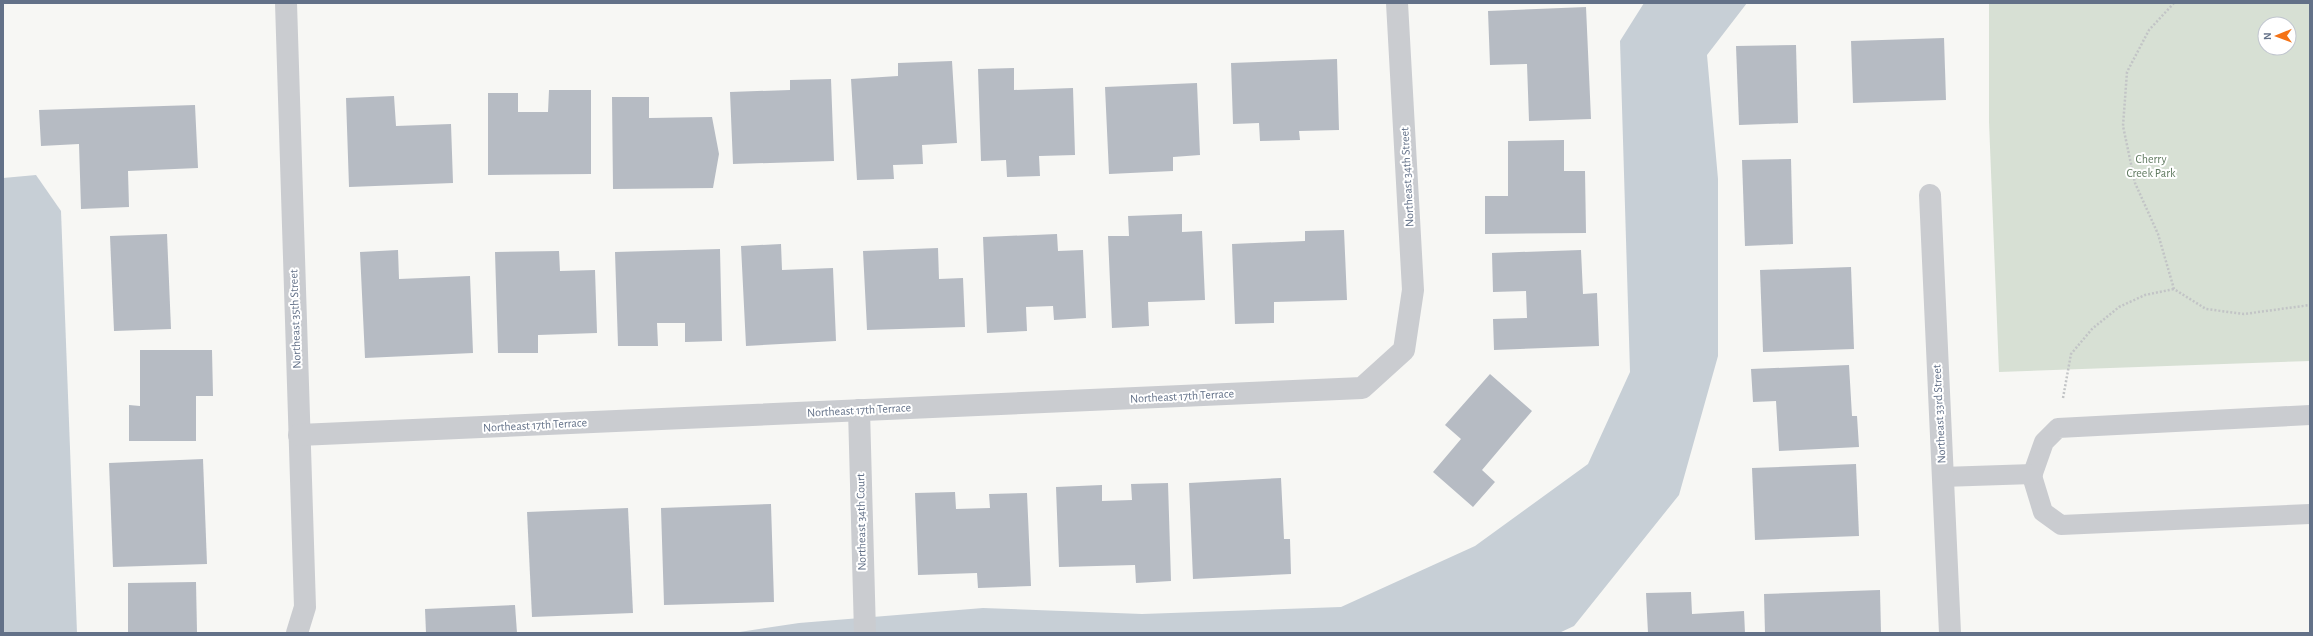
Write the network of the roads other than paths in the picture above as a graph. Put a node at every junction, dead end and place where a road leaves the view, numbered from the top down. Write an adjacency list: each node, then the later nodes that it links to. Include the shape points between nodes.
1 (286, 3): 7 (street, Northeast 35th Street)
2 (1397, 3): 4 (street, Northeast 34th Street, via 1413,290)
3 (1930, 195): 9 (street, Northeast 33rd Street)
4 (1404, 350): 5 (street, Northeast 17th Terrace, via 1362,388)
5 (859, 410): 7 (street, Northeast 17th Terrace); 12 (street, Northeast 34th Court)
6 (2310, 415): 8 (lane, via 2058,428 2044,442)
7 (299, 435): 11 (street, Northeast 35th Street, via 305,608)
8 (2033, 474): 9 (lane); 10 (lane, via 2043,512 2061,525)
9 (1942, 477): 13 (street, Northeast 33rd Street)
10 (2310, 514)
11 (297, 633)
12 (865, 633)
13 (1950, 633)

